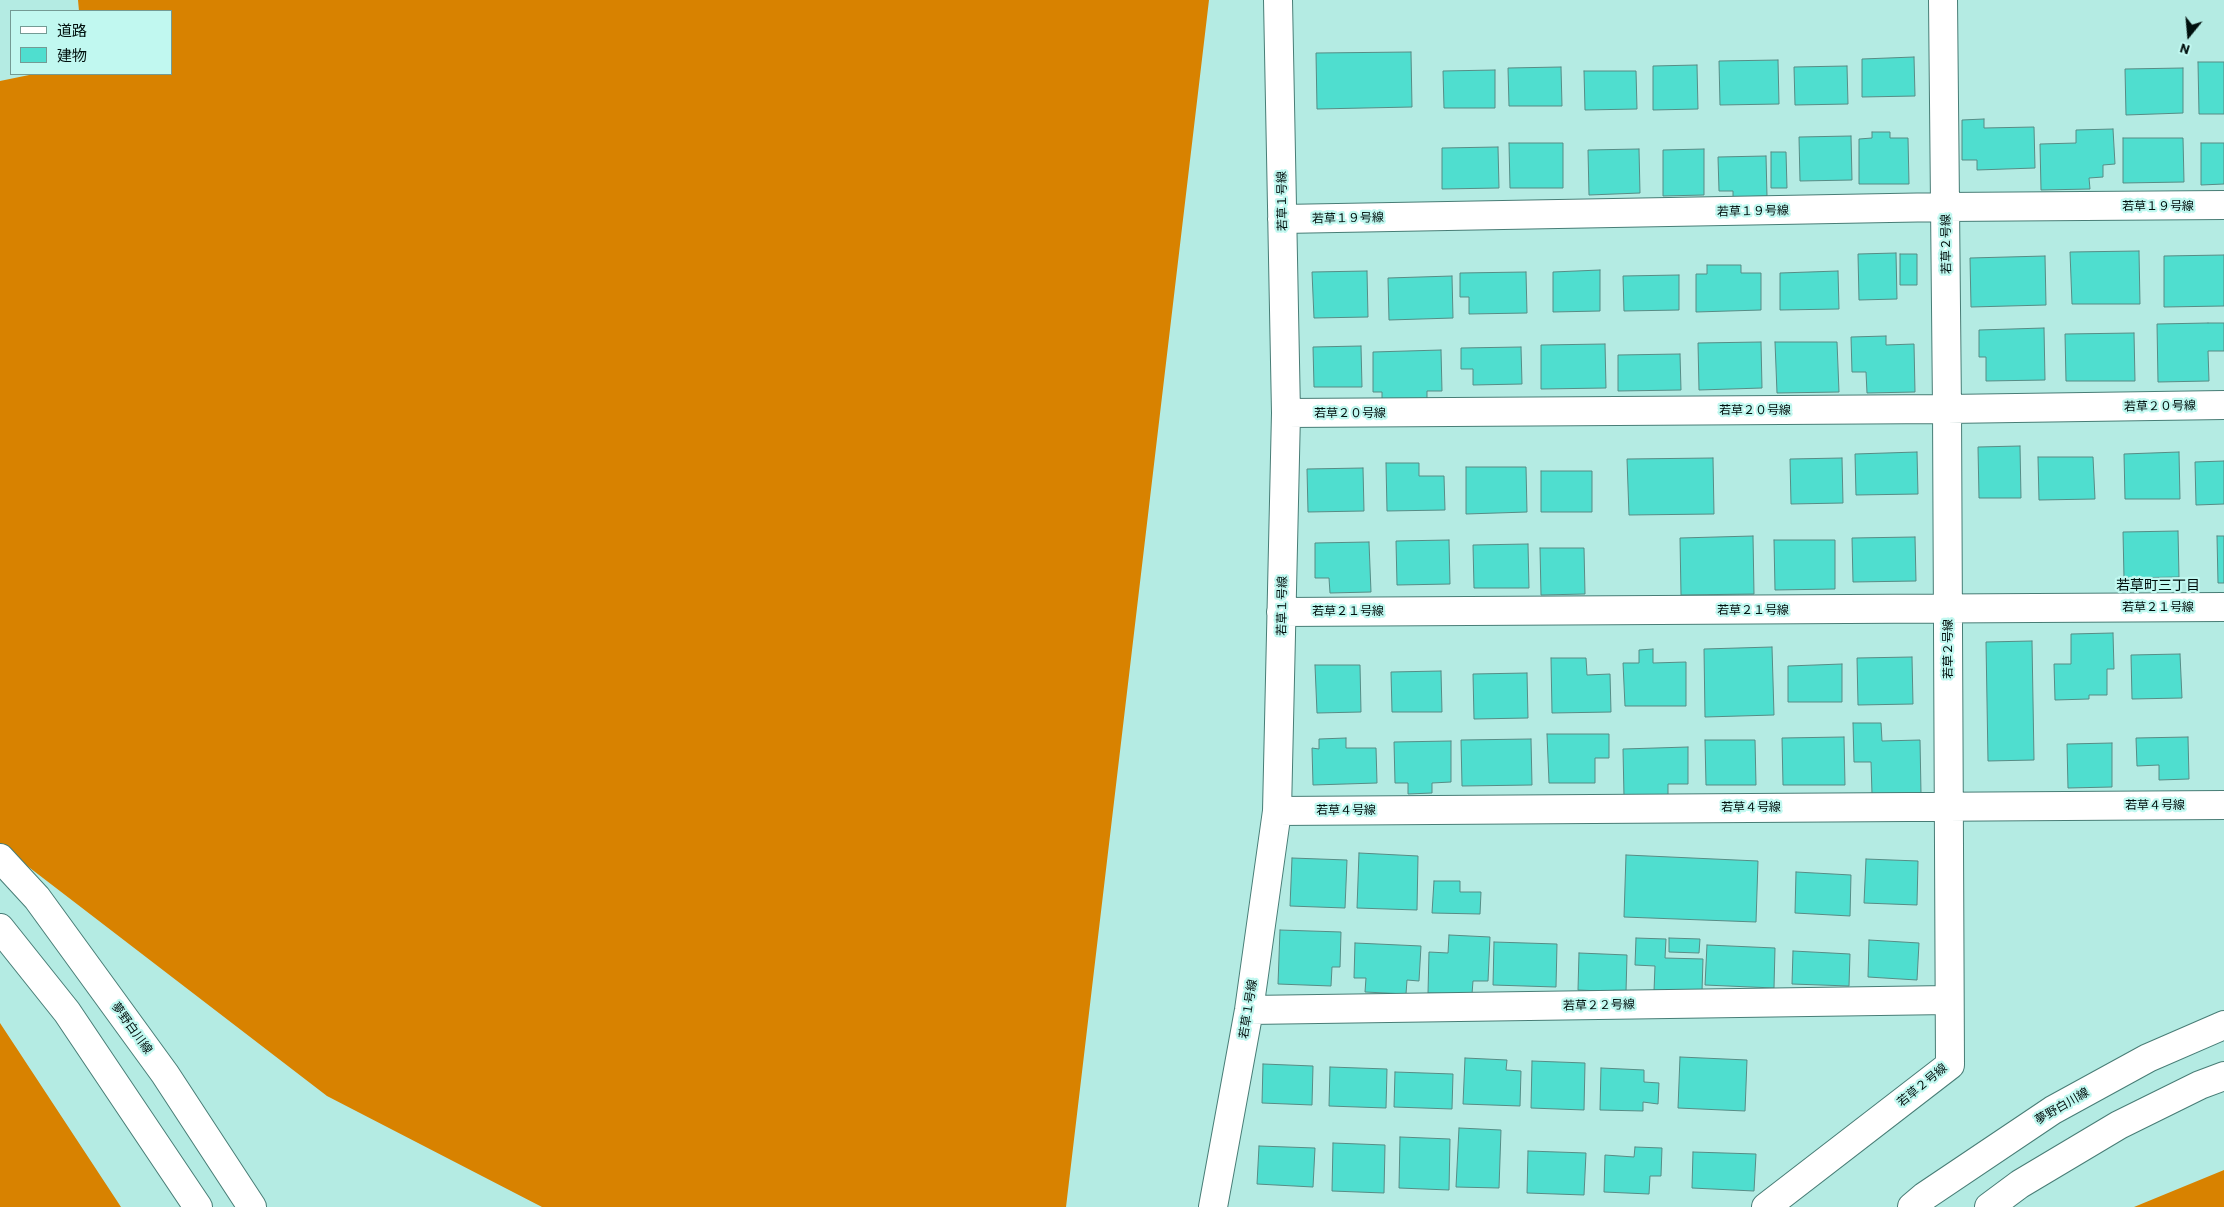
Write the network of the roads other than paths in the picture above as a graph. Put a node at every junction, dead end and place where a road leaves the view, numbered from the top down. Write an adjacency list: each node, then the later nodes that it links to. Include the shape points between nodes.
1 (1278, 0): 5 (street, 若草１号線)
2 (1943, 0): 4 (street, 若草２号線)
3 (2224, 205): 4 (street, 若草１９号線)
4 (1945, 207): 5 (street, 若草１９号線); 7 (street, 若草２号線)
5 (1282, 219): 8 (street, 若草１号線)
6 (2224, 405): 7 (street, 若草２０号線)
7 (1947, 409): 8 (street, 若草２０号線); 10 (street, 若草２号線)
8 (1286, 413): 11 (street, 若草１号線)
9 (2224, 607): 10 (street, 若草２１号線)
10 (1948, 609): 11 (street, 若草２１号線); 13 (street, 若草２号線)
11 (1281, 612): 14 (street, 若草１号線)
12 (2224, 805): 13 (street, 若草４号線)
13 (1948, 806): 14 (street, 若草４号線); 17 (street, 若草２号線)
14 (1277, 811): 18 (street, 若草１号線)
15 (0, 858): 22 (street, 夢野白川線, via 37,898 165,1074)
16 (0, 928): 21 (street, via 68,1012)
17 (1949, 1000): 18 (street, 若草２２号線); 24 (street, 若草２号線, via 1950,1065)
18 (1248, 1010): 23 (street, 若草１号線)
19 (2224, 1025): 25 (street, 夢野白川線, via 2148,1058 2053,1110)
20 (2224, 1076): 26 (street, via 2119,1124 2020,1184)
21 (198, 1207)
22 (252, 1207)
23 (1213, 1207)
24 (1766, 1207)
25 (1912, 1207)
26 (1989, 1207)

